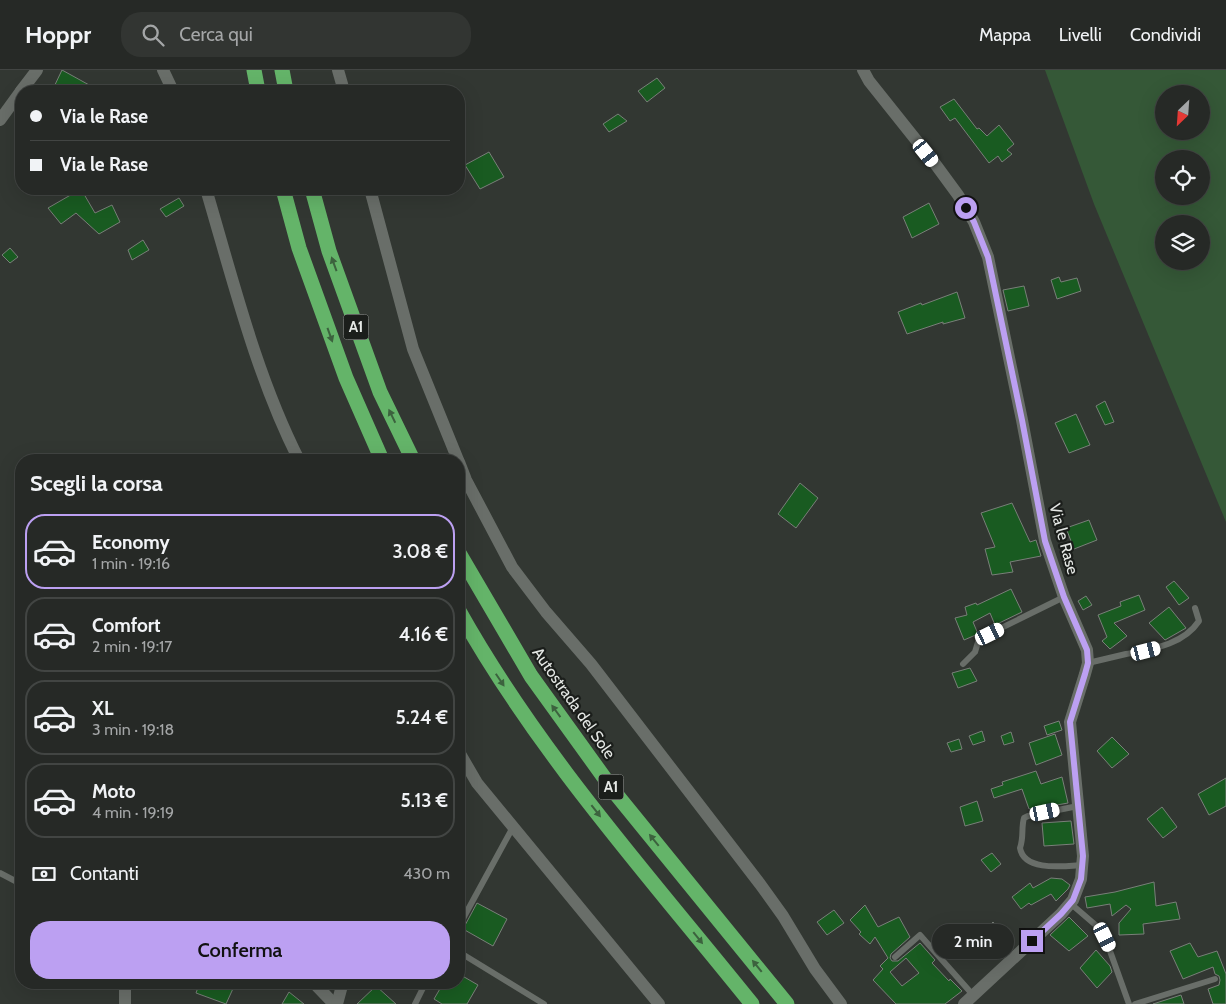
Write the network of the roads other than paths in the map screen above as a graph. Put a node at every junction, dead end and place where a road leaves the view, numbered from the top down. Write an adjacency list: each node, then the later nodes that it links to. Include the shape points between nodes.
1 (37, 70): 7 (street)
2 (163, 70): 8 (street)
3 (254, 70): 9 (highway)
4 (282, 70): 10 (highway)
5 (338, 70): 11 (street)
6 (863, 70): 24 (street, Via le Rase, via 958,195 974,222 988,257 1045,541)
7 (26, 85)
8 (170, 85)
9 (257, 85)
10 (285, 85)
11 (342, 85)
12 (15, 99): 13 (street)
13 (0, 120)
14 (208, 195): 18 (street, via 263,377)
15 (285, 195): 19 (highway, A1, one-way to 19, via 299,248 339,359)
16 (314, 195): 20 (highway, A1, one-way to 16, via 380,392)
17 (372, 195): 21 (street, via 413,349)
18 (296, 454)
19 (379, 454)
20 (410, 454)
21 (455, 454)
22 (465, 478): 52 (street, via 512,567 760,884)
23 (465, 563): 51 (highway, Autostrada del Sole / A1, one-way to 23, via 610,786 531,676)
24 (1064, 597): 27 (street, Via le Rase, via 1087,650); 28 (lane, via 979,639 975,652)
25 (1195, 608): 27 (lane, via 1199,621 1193,629 1167,645)
26 (465, 622): 50 (highway, A1, one-way to 50, via 550,752)
27 (1088, 663): 30 (street, via 1070,722)
28 (963, 664)
29 (465, 766): 31 (street)
30 (1078, 806): 32 (street); 32 (lane, via 1024,818 1020,848 1024,856 1036,864)
31 (513, 827): 36 (lane); 45 (street)
32 (1082, 865): 35 (street, via 1081,879)
33 (0, 873): 34 (lane)
34 (15, 881)
35 (1070, 903): 44 (street); 54 (lane, via 1105,937)
36 (465, 915)
37 (465, 956): 49 (lane)
38 (895, 957): 44 (lane, via 920,935)
39 (1215, 979): 55 (lane)
40 (125, 989): 46 (street)
41 (320, 989): 47 (street)
42 (341, 989): 47 (street)
43 (422, 989): 48 (lane)
44 (974, 995): 53 (street)
45 (652, 1001)
46 (125, 1004)
47 (335, 1004)
48 (415, 1004)
49 (544, 1004)
50 (752, 1004)
51 (787, 1004)
52 (841, 1004)
53 (964, 1004)
54 (1129, 1004)
55 (1135, 1004)

